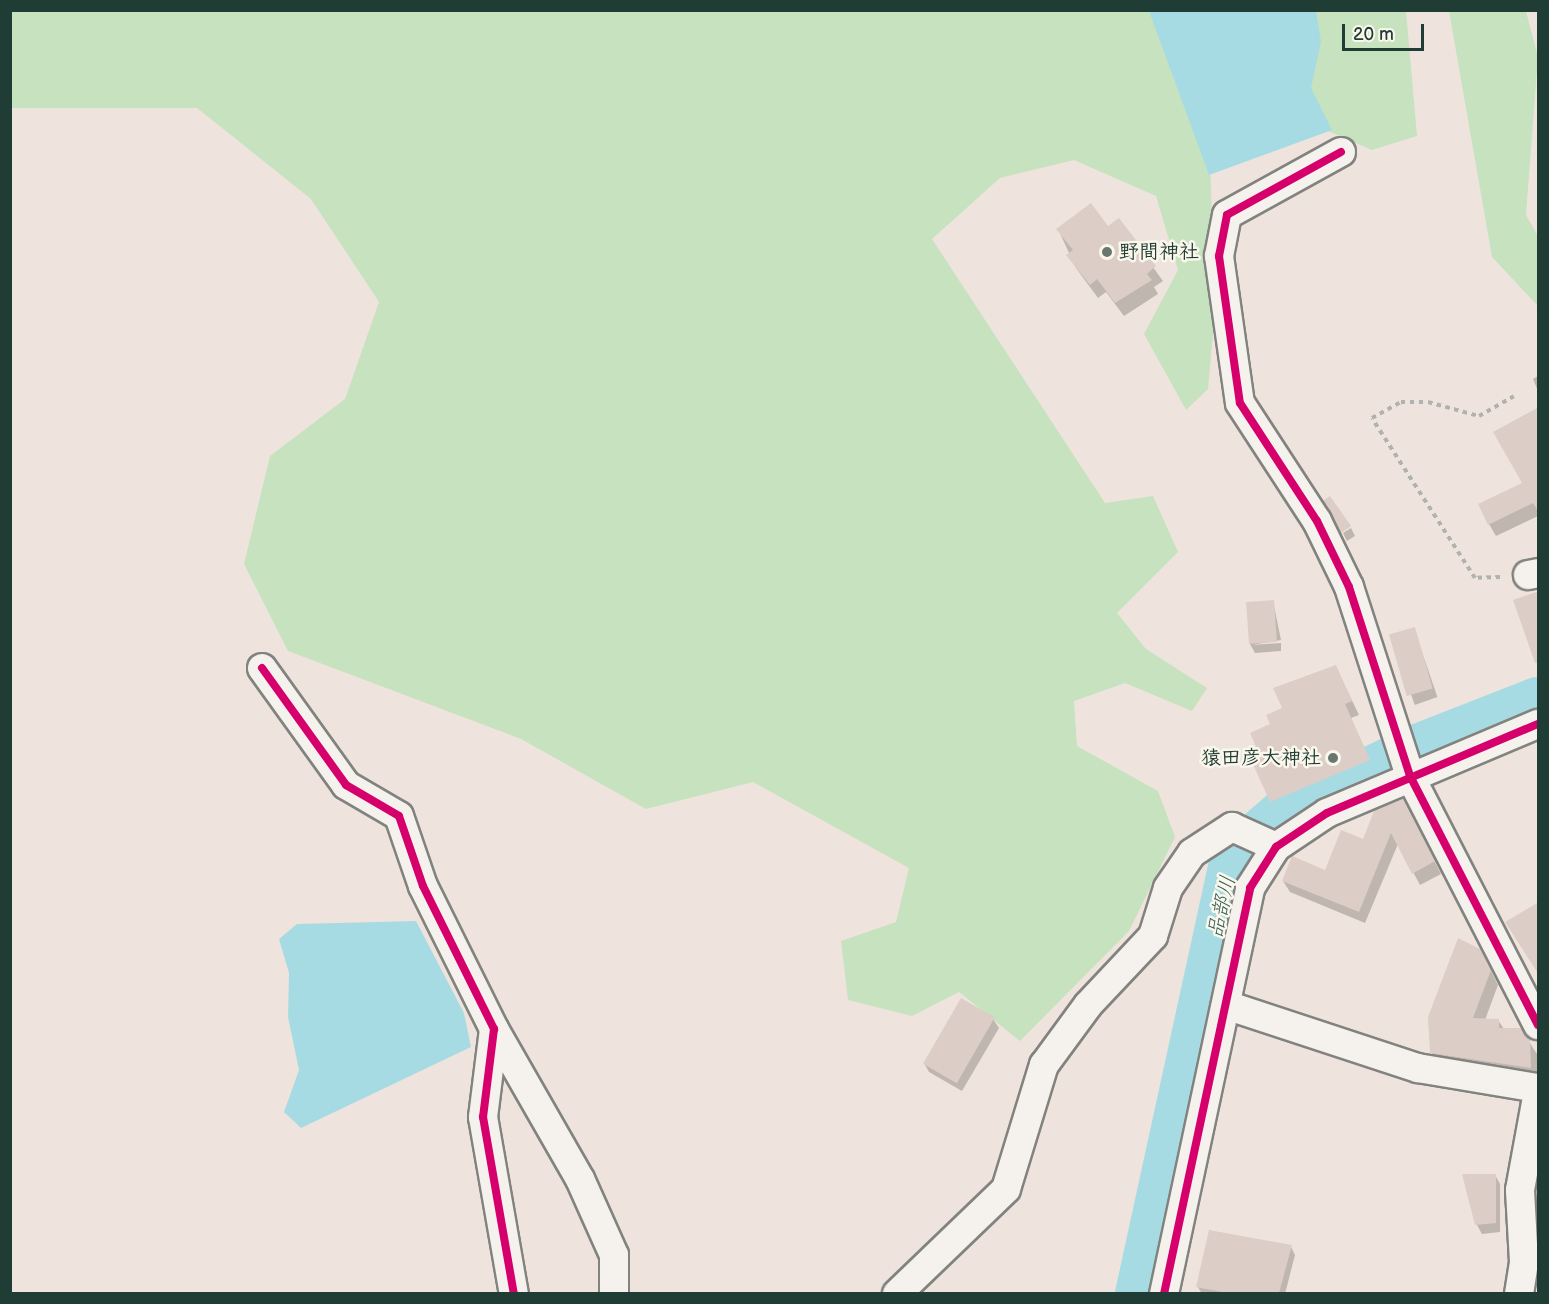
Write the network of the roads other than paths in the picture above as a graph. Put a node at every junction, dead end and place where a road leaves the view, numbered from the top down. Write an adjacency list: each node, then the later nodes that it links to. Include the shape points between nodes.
1 (1341, 152): 4 (street, via 1227,215 1219,256 1240,403 1317,521 1349,587)
2 (262, 668): 8 (street, via 346,785 399,816 423,886)
3 (1539, 724): 4 (street)
4 (1410, 776): 5 (street, via 1327,813); 7 (street)
5 (1276, 847): 6 (street, via 1250,888); 12 (street, via 1232,827 1192,854 1168,888 1153,936 1088,1005 1044,1065 1006,1189)
6 (1226, 1005): 9 (street, via 1418,1068); 13 (street)
7 (1539, 1025)
8 (494, 1029): 10 (street, via 483,1117); 11 (street, via 580,1179 614,1255)
9 (1539, 1090): 14 (street, via 1520,1190 1524,1262)
10 (514, 1293)
11 (614, 1293)
12 (897, 1293)
13 (1164, 1293)
14 (1519, 1293)

